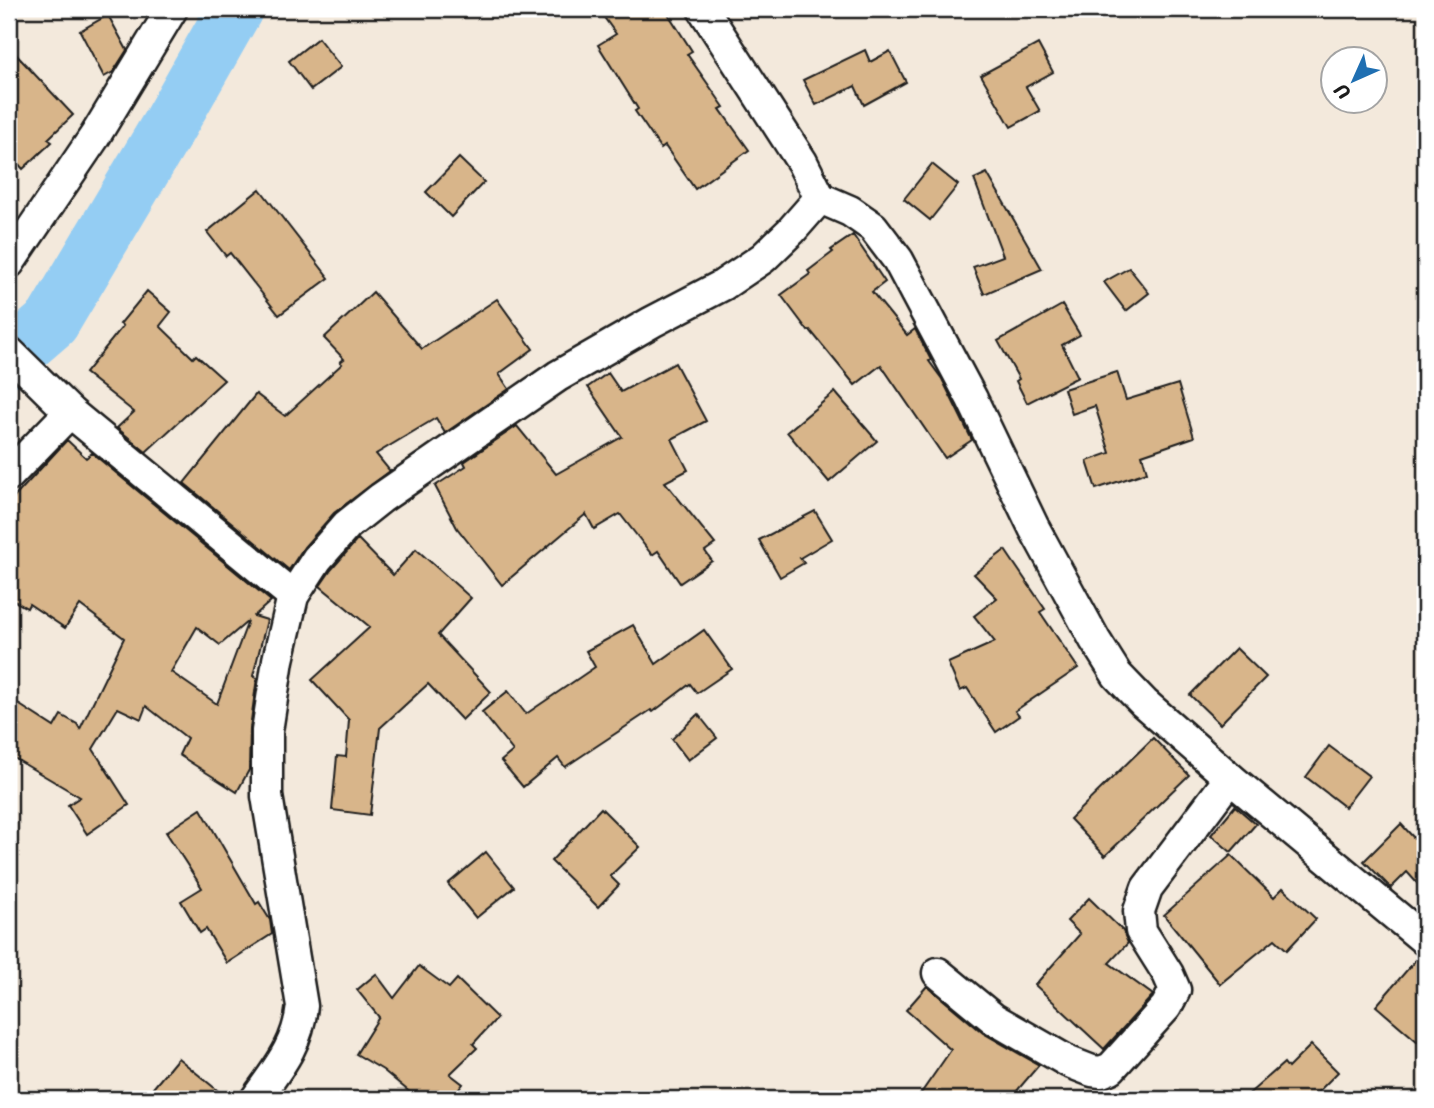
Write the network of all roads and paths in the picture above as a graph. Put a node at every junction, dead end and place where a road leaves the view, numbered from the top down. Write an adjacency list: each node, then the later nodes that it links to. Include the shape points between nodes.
1 (172, 9): 4 (street, via 95,136)
2 (703, 9): 3 (street, via 802,162)
3 (820, 198): 8 (street, via 763,258 558,376 381,498 317,559); 9 (street, via 873,227 898,260 1034,528 1117,675)
4 (9, 263)
5 (16, 360): 6 (street)
6 (69, 412): 7 (street); 8 (street)
7 (9, 475)
8 (293, 596): 12 (street, via 267,731 267,796 302,1006 291,1049)
9 (1230, 778): 10 (street); 11 (street, via 1147,888 1139,911 1141,931 1175,990 1166,1007 1111,1068 1092,1071 1069,1062 994,1019)
10 (1425, 940)
11 (938, 973)
12 (256, 1099)

